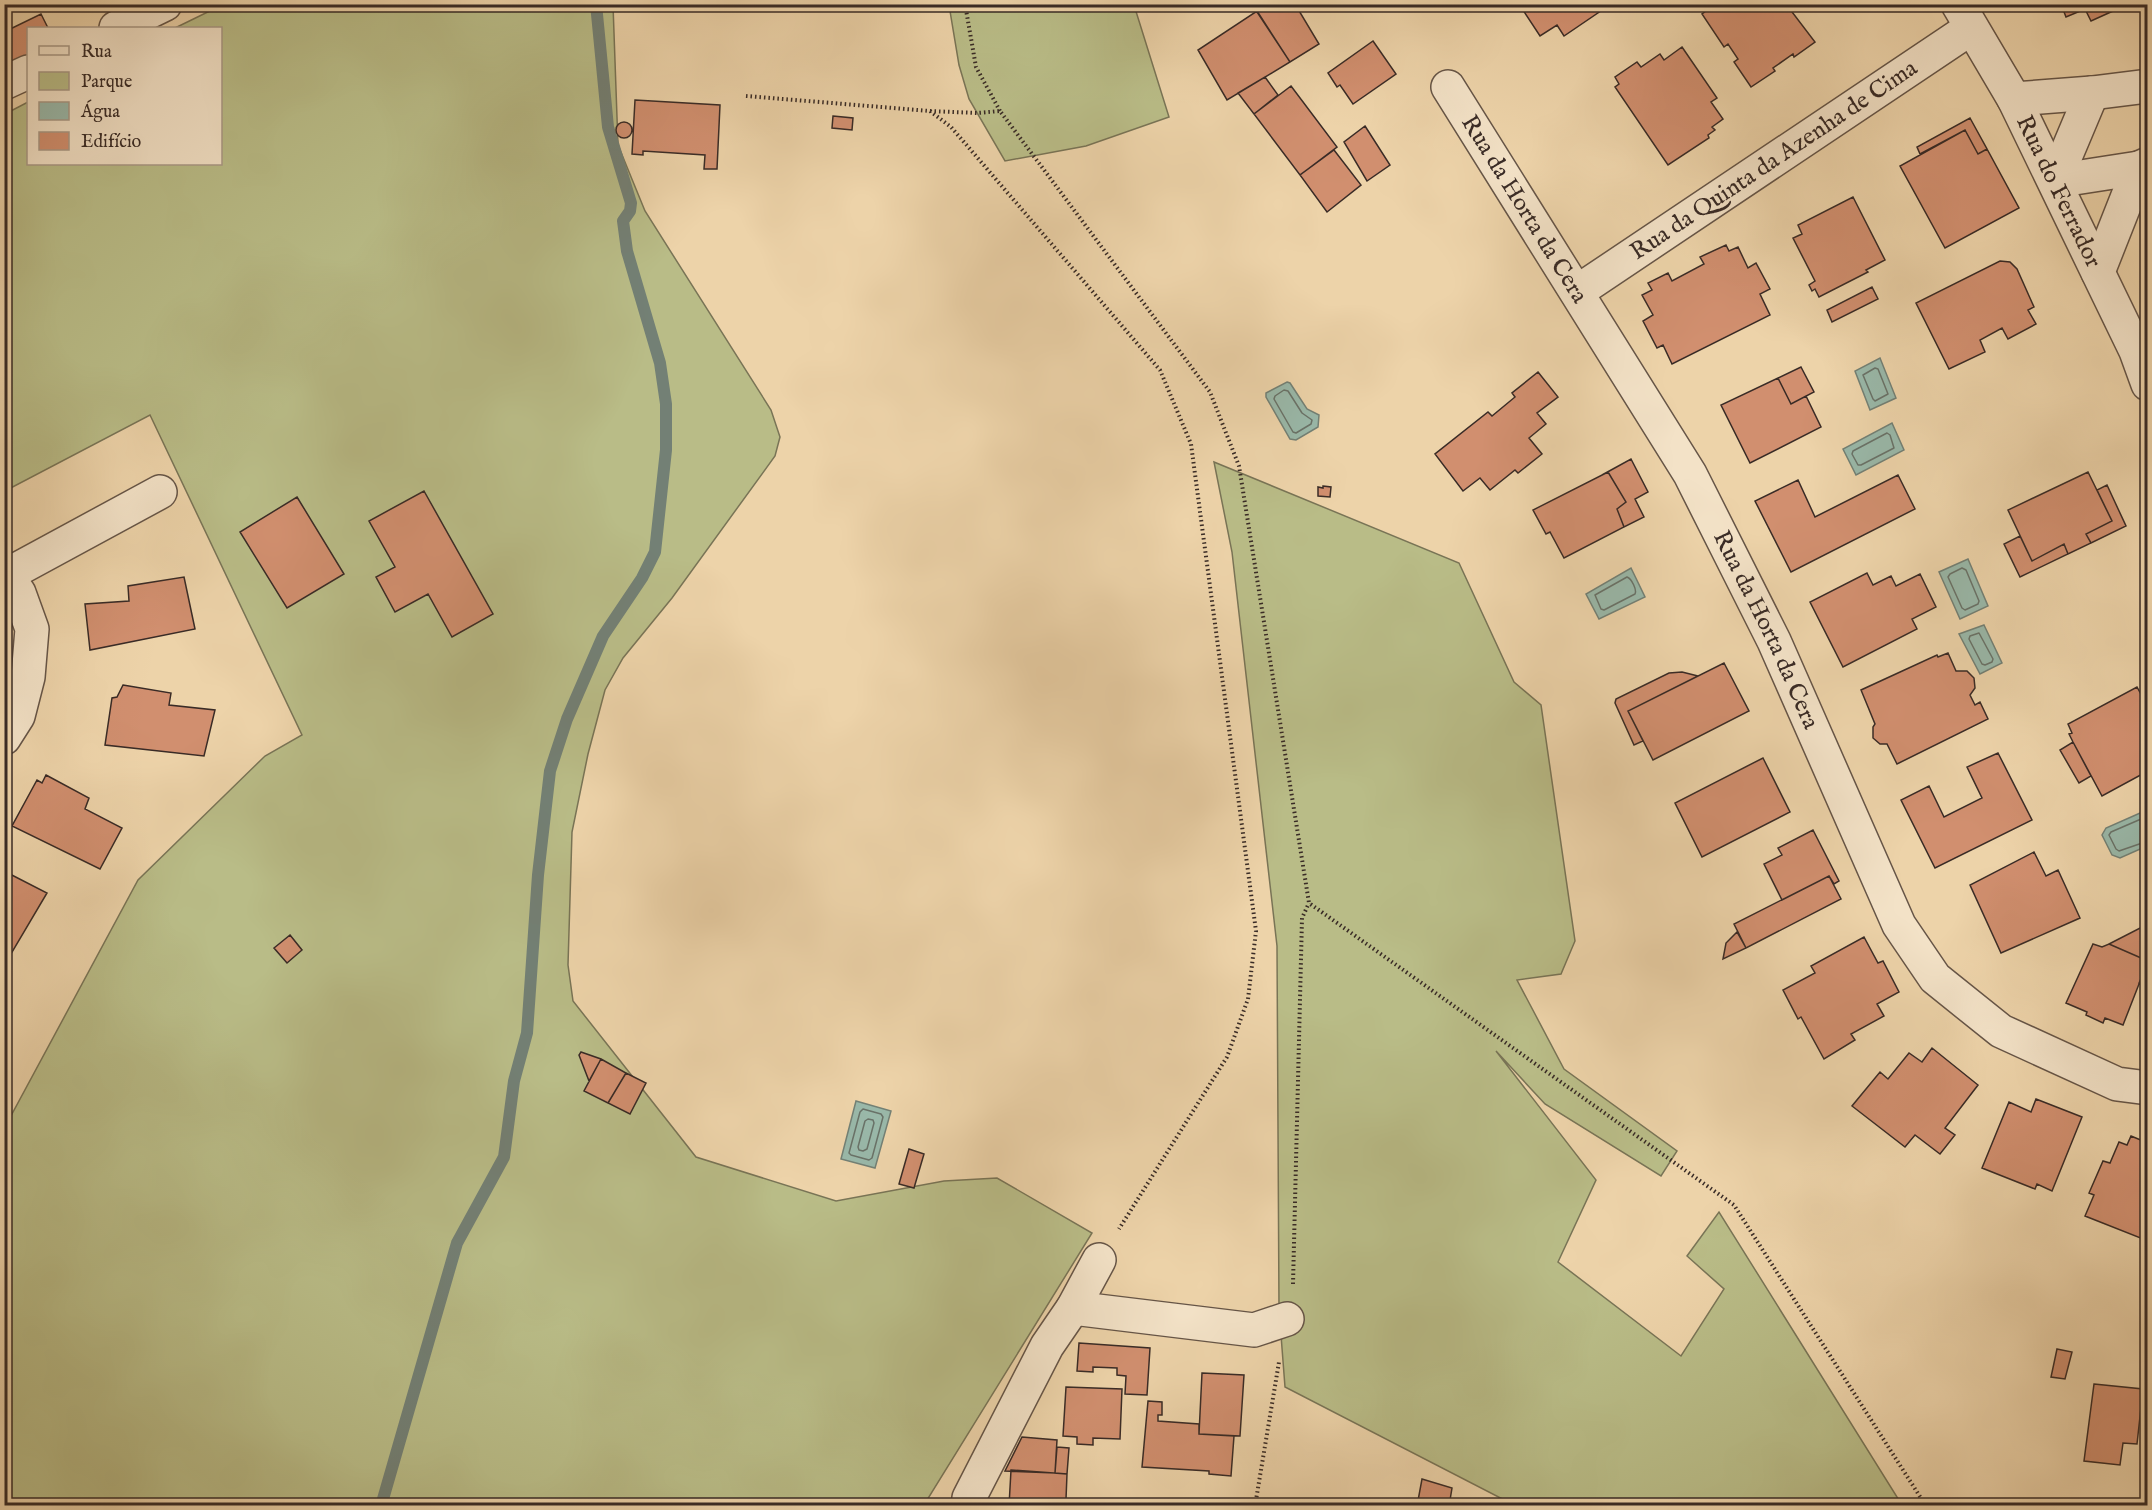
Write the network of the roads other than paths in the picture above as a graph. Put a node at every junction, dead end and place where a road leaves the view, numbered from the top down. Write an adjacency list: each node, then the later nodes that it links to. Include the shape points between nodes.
1 (165, 4): 3 (street)
2 (1964, 16): 9 (street, Rua do Ferrador); 13 (street, Rua da Quinta da Azenha de Cima)
3 (118, 27)
4 (27, 72): 5 (street)
5 (4, 84)
6 (2148, 86): 8 (street)
7 (1448, 87): 13 (street, Rua da Horta da Cera)
8 (2092, 93): 9 (street); 11 (street)
9 (2014, 99): 11 (street, Rua do Ferrador)
10 (2144, 166): 11 (street); 12 (street)
11 (2055, 181): 12 (street, Rua do Ferrador)
12 (2098, 272): 14 (street, Rua do Ferrador)
13 (1577, 292): 18 (street, Rua da Horta da Cera, via 1690,474 1774,641 1899,924 1935,978 2001,1031 2117,1084)
14 (2148, 384)
15 (160, 492): 16 (street)
16 (6, 573): 17 (street, via 19,593 32,629 28,677 18,716)
17 (4, 738)
18 (2148, 1088)
19 (1099, 1260): 20 (street)
20 (1073, 1308): 21 (street, via 1254,1330); 22 (street, via 1047,1346)
21 (1287, 1319)
22 (968, 1506)

